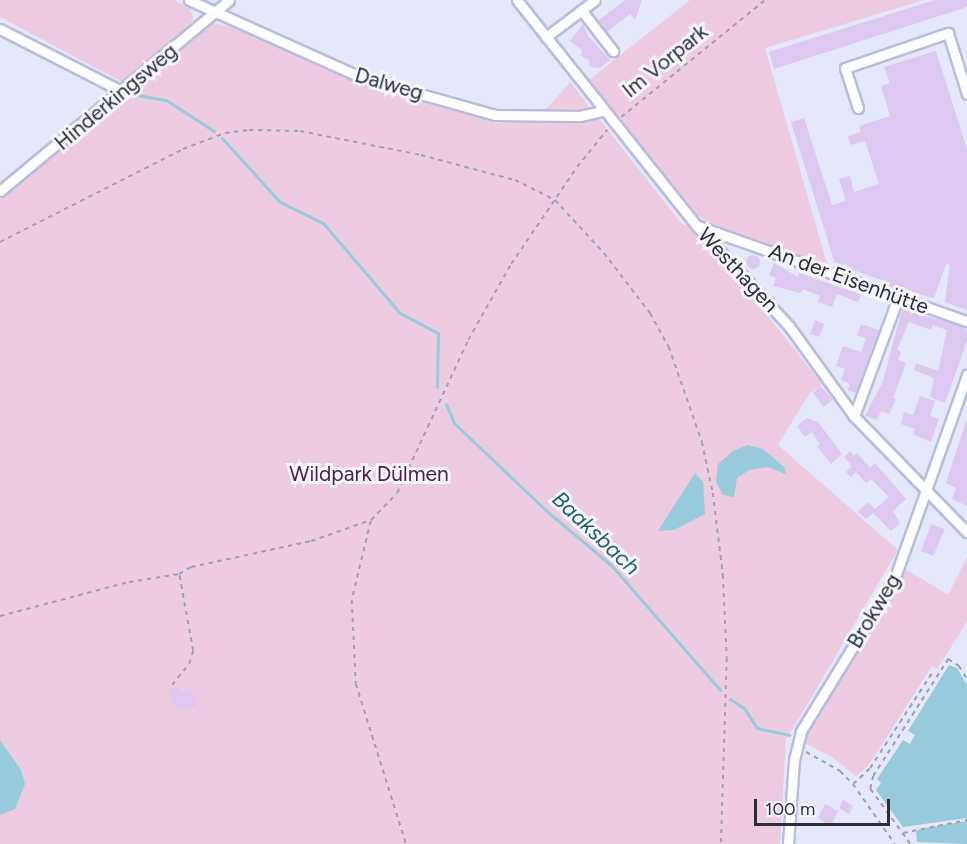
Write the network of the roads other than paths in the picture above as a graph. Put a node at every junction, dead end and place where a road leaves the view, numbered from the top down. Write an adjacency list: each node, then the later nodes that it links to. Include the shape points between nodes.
1 (189, 0): 6 (street, Dalweg)
2 (229, 0): 6 (street, Hinderkingsweg)
3 (517, 0): 8 (street, Westhagen)
4 (595, 0): 5 (street)
5 (582, 10): 8 (street); 9 (street)
6 (215, 13): 10 (street, Hinderkingsweg); 13 (street, Dalweg, via 360,77 495,115 580,116)
7 (0, 29): 10 (street)
8 (546, 37): 13 (street, Westhagen)
9 (613, 51)
10 (123, 92): 14 (street, Hinderkingsweg)
11 (967, 94): 12 (street, via 948,33 845,68)
12 (858, 108)
13 (601, 111): 15 (street, Westhagen)
14 (0, 191)
15 (696, 225): 16 (street, An der Eisenhütte); 19 (street, Westhagen, via 789,326)
16 (898, 298): 17 (street, An der Eisenhütte); 19 (street)
17 (967, 321)
18 (967, 375): 20 (street, Brokweg)
19 (854, 416): 20 (street, Westhagen)
20 (927, 489): 21 (street, Westhagen); 22 (street, Brokweg, via 894,580 801,731 796,746)
21 (967, 532)
22 (788, 844)

